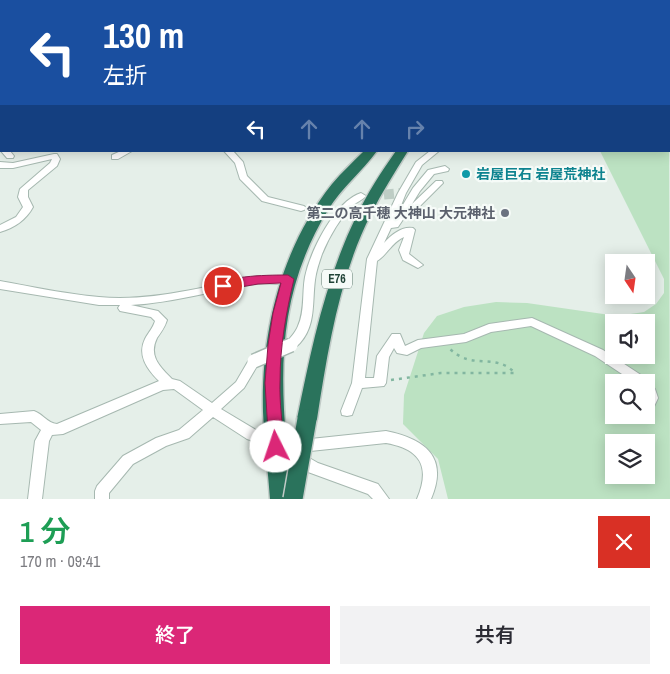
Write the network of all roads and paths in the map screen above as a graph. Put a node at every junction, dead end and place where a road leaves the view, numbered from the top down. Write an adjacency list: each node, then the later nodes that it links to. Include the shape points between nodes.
1 (126, 152): 6 (street)
2 (229, 152): 11 (street, via 239,162 243,177 265,199)
3 (370, 152): 16 (highway, via 337,188 323,209)
4 (401, 152): 32 (highway, E76, bridge, via 367,206 333,291)
5 (434, 152): 12 (street, via 419,164 402,193)
6 (115, 158)
7 (0, 164): 13 (street, via 8,167 40,157 54,156 56,159 24,190 23,197 28,207 25,214)
8 (445, 169): 12 (street, via 431,172)
9 (439, 183): 12 (street)
10 (361, 196): 24 (street, bridge, via 352,200 324,237 312,270 302,335 291,345 254,361 240,385)
11 (301, 208)
12 (391, 225): 14 (street)
13 (0, 229)
14 (372, 259): 15 (street, via 395,237 410,230 403,248 404,255); 21 (street)
15 (418, 265)
16 (288, 279): 18 (street, via 258,280 169,297); 28 (highway, via 279,313 272,383)
17 (0, 285): 18 (street, via 99,301)
18 (127, 301): 23 (street, via 124,308 154,314 161,320 146,353 151,365)
19 (446, 340): 20 (street, via 466,338 489,328 532,322 599,353); 22 (street, via 418,344 407,351 401,350 396,337 383,356); 22 (path, via 456,356 463,360 503,363 515,373 508,376 494,372 439,373)
20 (631, 374)
21 (358, 383): 22 (street); 25 (street)
22 (380, 383)
23 (169, 384): 24 (street, via 176,384); 27 (street, via 58,430)
24 (212, 410): 28 (street); 30 (street, via 184,434 128,460 102,491)
25 (348, 411)
26 (0, 420): 27 (street, via 34,416)
27 (48, 429): 29 (street, via 42,441)
28 (276, 447): 31 (highway); 33 (street, via 313,468 372,489); 34 (street, via 398,439 416,447 428,458 431,471)
29 (35, 499)
30 (102, 499)
31 (281, 499)
32 (292, 499)
33 (382, 499)
34 (424, 499)

